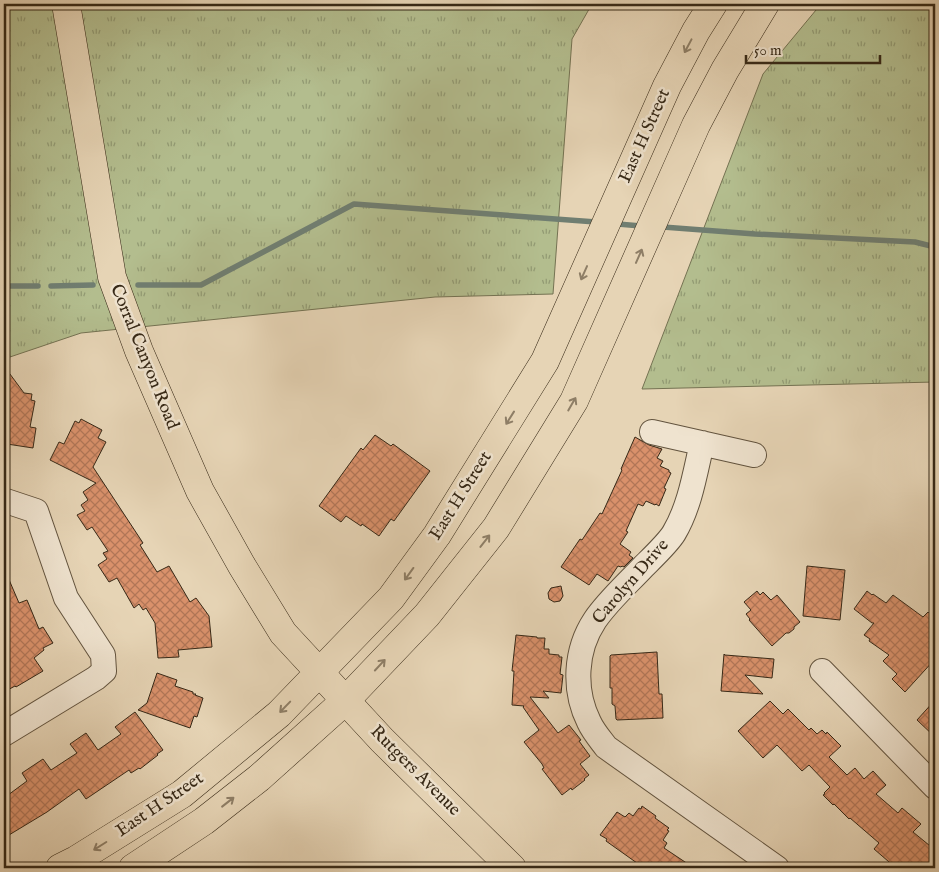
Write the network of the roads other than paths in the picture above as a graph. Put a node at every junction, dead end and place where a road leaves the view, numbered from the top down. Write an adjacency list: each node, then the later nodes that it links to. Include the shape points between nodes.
1 (66, 4): 9 (main road, Corral Canyon Road, via 112,277 139,352 200,491 223,533 283,633)
2 (713, 4): 9 (main road, East H Street, one-way to 9, via 667,86 545,361 438,535 391,598)
3 (766, 4): 10 (main road, East H Street, one-way to 3, via 427,615 496,528 574,401 696,125)
4 (652, 432): 5 (street)
5 (702, 443): 6 (street); 16 (street, Carolyn Drive, via 687,505 673,534 603,610 587,634 579,661 579,691 588,721 606,746)
6 (754, 455)
7 (4, 501): 11 (street, via 36,511 66,598 103,655 104,671)
8 (822, 671): 12 (street)
9 (320, 673): 10 (main road, Rutgers Avenue); 13 (main road, East H Street, one-way to 13, via 279,714 182,794)
10 (346, 700): 14 (main road, East H Street, one-way to 10, via 204,821 259,778); 15 (main road, Rutgers Avenue, via 382,740)
11 (4, 734)
12 (935, 787)
13 (60, 868)
14 (133, 868)
15 (512, 868)
16 (777, 868)

